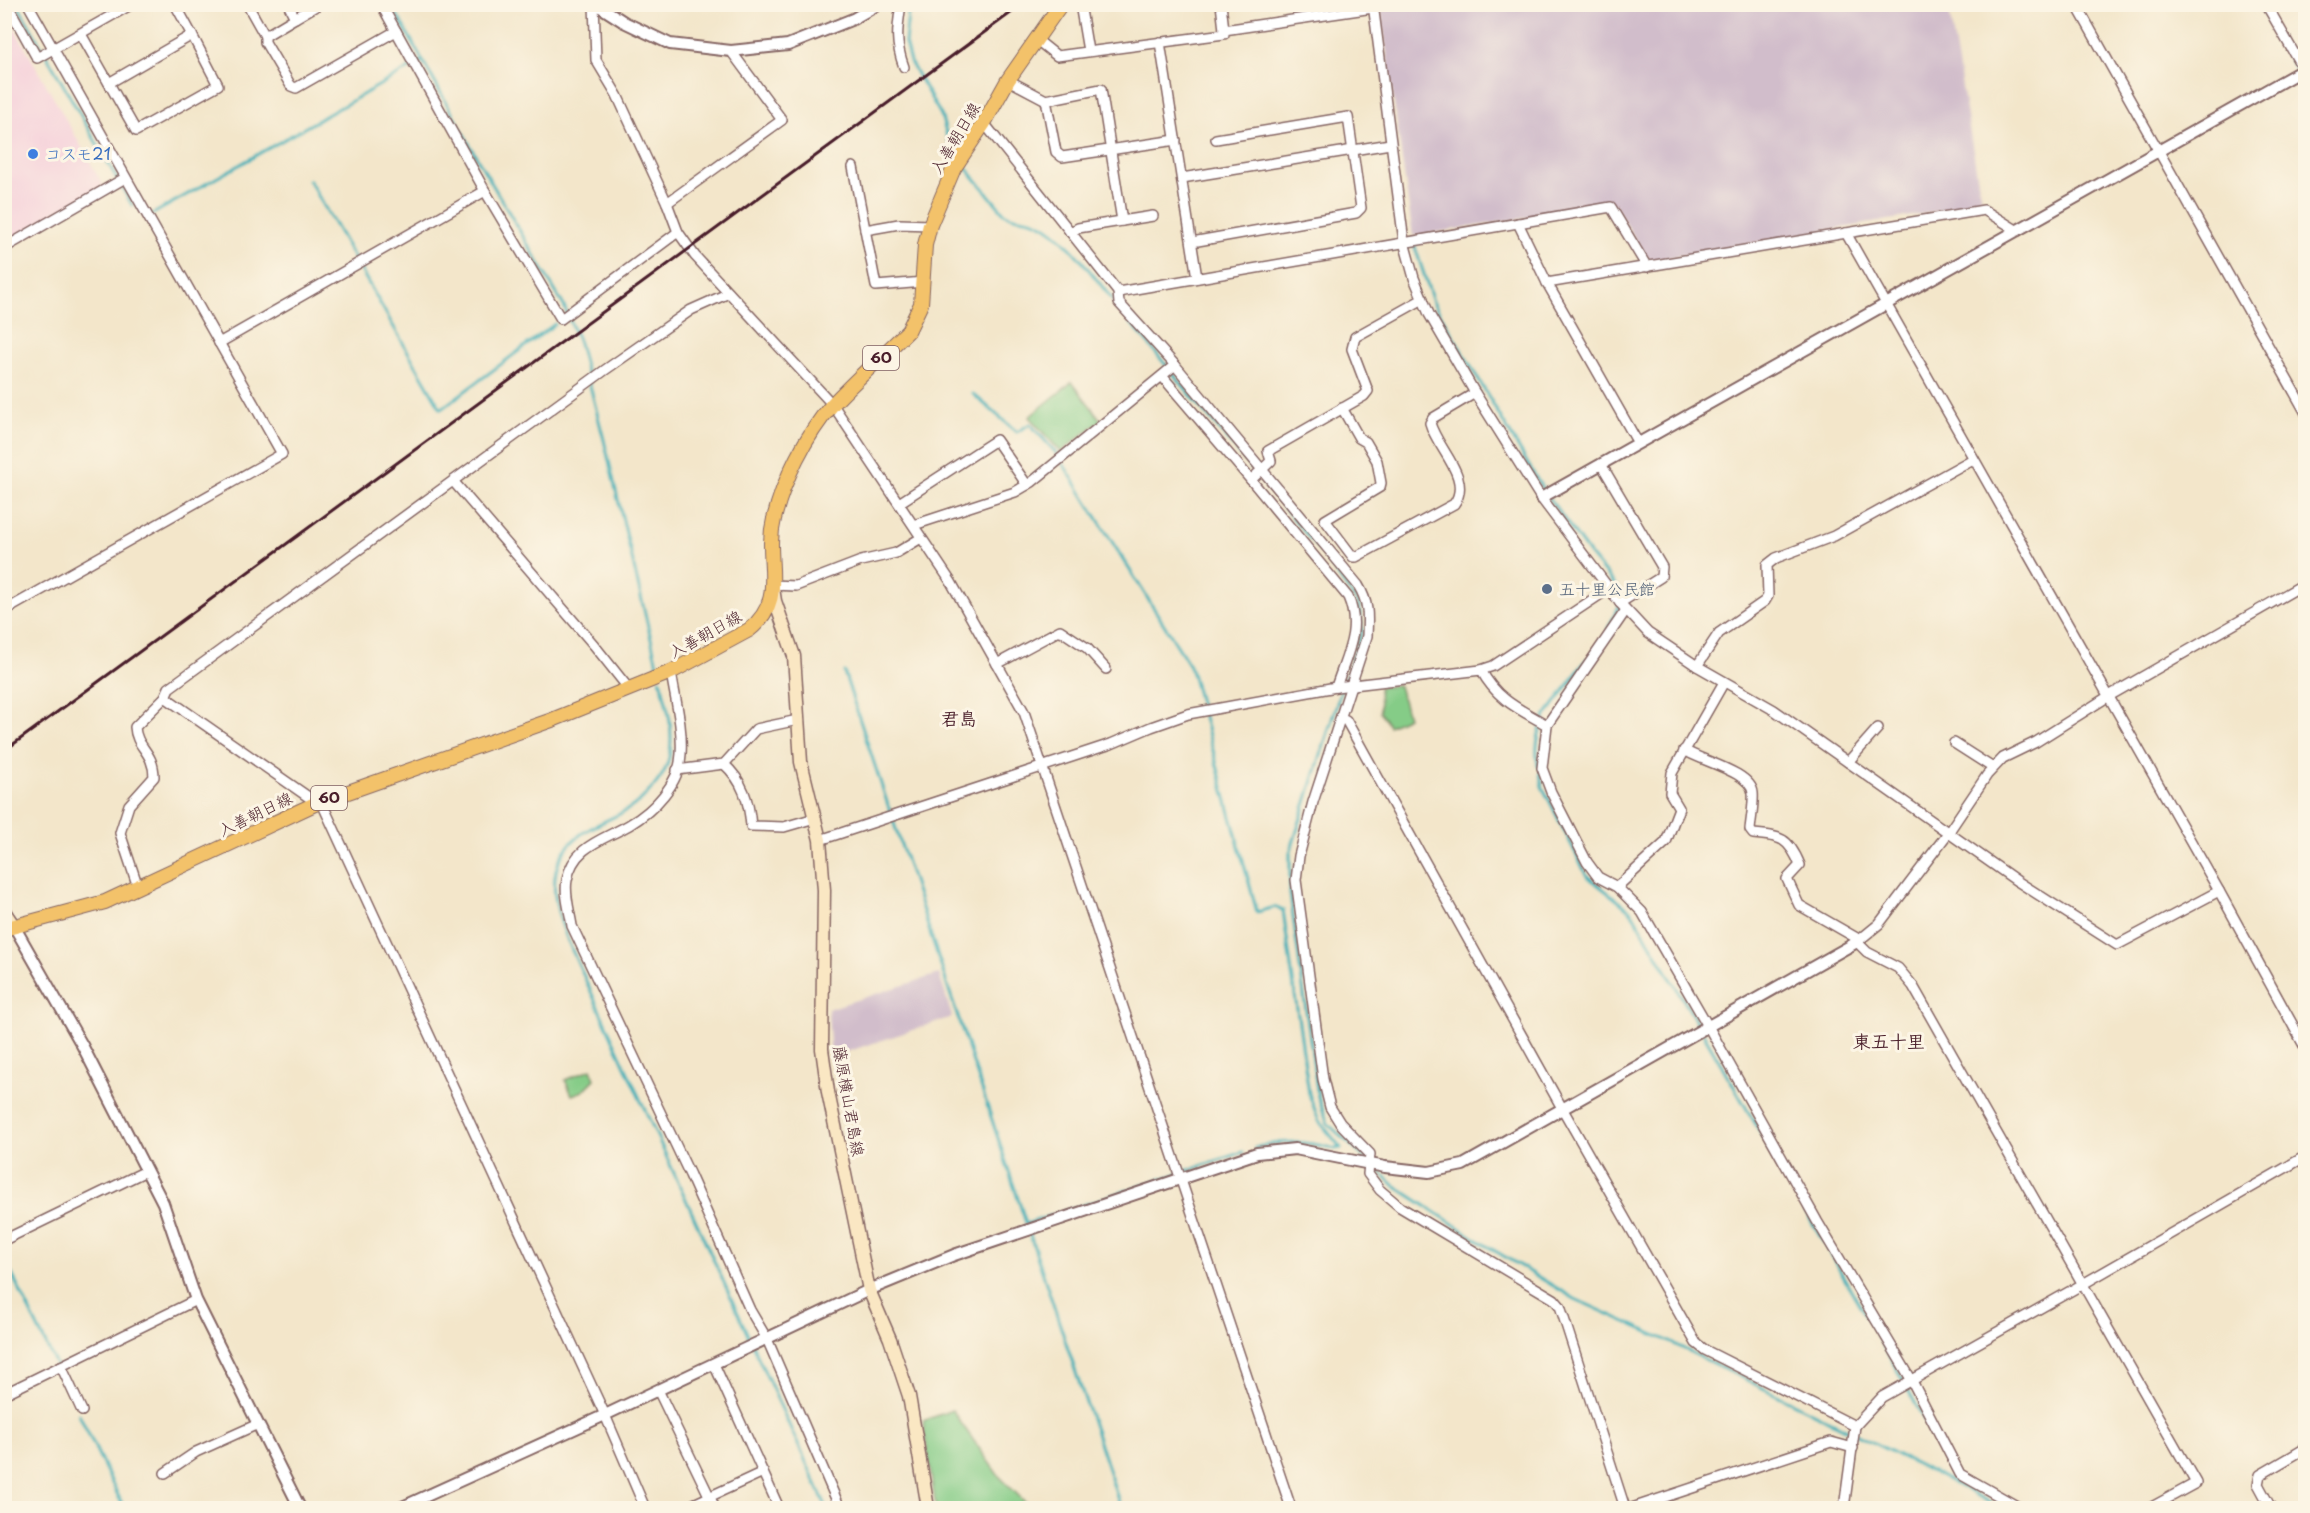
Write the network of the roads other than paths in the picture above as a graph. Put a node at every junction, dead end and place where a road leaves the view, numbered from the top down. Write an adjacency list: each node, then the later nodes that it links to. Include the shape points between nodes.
1 (7, 4): 26 (street, via 37,58)
2 (28, 4): 26 (street)
3 (132, 4): 21 (street)
4 (175, 4): 22 (street)
5 (248, 4): 23 (street)
6 (288, 4): 18 (street)
7 (319, 4): 18 (street)
8 (381, 4): 20 (street)
9 (595, 4): 27 (street, via 670,44); 45 (street, via 596,60 617,95)
10 (879, 4): 27 (street, via 854,19 788,45)
11 (900, 4): 29 (street, via 896,37)
12 (1061, 4): 24 (main road, 入善朝日線 / 60)
13 (1080, 4): 28 (street)
14 (1221, 4): 19 (street)
15 (2076, 4): 40 (street)
16 (2266, 4): 30 (street)
17 (1373, 6): 19 (street); 37 (street)
18 (295, 18): 23 (street)
19 (1224, 30): 25 (street, via 1224,34)
20 (396, 32): 23 (street, via 297,88 291,86); 44 (street)
21 (81, 34): 26 (street); 32 (street)
22 (192, 35): 32 (street); 32 (street, via 218,85 136,131)
23 (265, 36)
24 (1037, 40): 28 (street, via 1057,56); 31 (main road, 入善朝日線 / 60)
25 (1160, 42): 28 (street); 36 (street)
26 (53, 49): 42 (street)
27 (730, 51): 45 (street, via 782,120)
28 (1088, 51)
29 (904, 67)
30 (2305, 71): 40 (street)
31 (1008, 80): 33 (street); 34 (main road, 入善朝日線 / 60)
32 (109, 83)
33 (1046, 99): 38 (street, via 1056,152 1062,157); 38 (street, via 1101,89)
34 (984, 123): 49 (main road, 入善朝日線 / 60, via 954,168); 53 (street)
35 (1216, 139): 39 (street, via 1348,117)
36 (1176, 140): 38 (street); 43 (street)
37 (1390, 144): 39 (street); 56 (street)
38 (1111, 150): 47 (street)
39 (1353, 150): 43 (street); 55 (street, via 1361,208 1356,213)
40 (2157, 150): 51 (street); 72 (street)
41 (853, 167): 50 (street)
42 (125, 178): 57 (street); 66 (street)
43 (1182, 178): 55 (street)
44 (485, 191): 52 (street, via 561,319); 66 (street)
45 (667, 203): 52 (street)
46 (1153, 216): 47 (street)
47 (1122, 221): 53 (street)
48 (1518, 223): 56 (street); 58 (street, via 1611,207); 61 (street)
49 (930, 225): 50 (street, via 898,224); 60 (main road, 入善朝日線 / 60)
50 (865, 230): 60 (street, via 876,286)
51 (2018, 231): 54 (street, via 1984,210); 65 (street)
52 (678, 232): 63 (street)
53 (1070, 232): 62 (street)
54 (1846, 233): 58 (street); 65 (street)
55 (1192, 242): 59 (street)
56 (1404, 242): 59 (street); 64 (street)
57 (4, 248)
58 (1647, 267): 61 (street)
59 (1197, 278): 62 (street)
60 (924, 282): 70 (main road, 入善朝日線 / 60, via 917,317 908,331)
61 (1547, 283): 73 (street)
62 (1118, 292): 67 (street, via 1119,303)
63 (729, 293): 70 (street); 78 (street, via 691,310)
64 (1423, 299): 69 (street); 71 (street, via 1355,338 1352,349 1368,391)
65 (1887, 304): 73 (street); 74 (street)
66 (219, 343): 88 (street, via 282,454)
67 (1175, 365): 68 (street); 76 (street)
68 (1162, 376): 77 (street); 79 (street)
69 (1475, 393): 71 (street, via 1432,418 1430,423 1459,480 1459,497 1454,504 1356,557 1325,520 1381,483 1377,461); 80 (street)
70 (832, 405): 81 (street); 85 (main road, 入善朝日線 / 60, via 785,482 771,531)
71 (1342, 408): 76 (street, via 1268,451 1271,461)
72 (2306, 413)
73 (1638, 443): 75 (street)
74 (1973, 459): 90 (street, via 1834,536 1776,558 1767,565 1765,601 1719,633); 98 (street)
75 (1601, 464): 80 (street); 87 (street, via 1662,567 1661,577)
76 (1263, 471): 77 (street); 96 (street, via 1365,597 1366,636)
77 (1251, 480): 95 (street, via 1348,597 1353,609 1353,633)
78 (453, 481): 97 (street); 99 (street, via 169,688)
79 (1027, 485): 81 (street, via 996,440); 82 (street)
80 (1541, 498): 86 (street)
81 (899, 503): 82 (street)
82 (914, 525): 83 (street)
83 (921, 538): 85 (street, via 896,553 861,561 796,586); 89 (street)
84 (2306, 583): 98 (street)
85 (772, 585): 93 (main road, 入善朝日線 / 60, via 772,599 760,621); 101 (main road, 藤原横山君島線, via 794,656)
86 (1610, 588): 87 (street); 92 (street, via 1493,666)
87 (1623, 606): 90 (street, via 1648,633); 102 (street)
88 (4, 611)
89 (997, 664): 91 (street, via 1060,630 1087,648); 108 (street, via 1024,712)
90 (1698, 666): 94 (street)
91 (1106, 669)
92 (1481, 670): 96 (street); 102 (street, via 1502,699)
93 (671, 672): 97 (main road, 入善朝日線 / 60); 110 (street, via 681,755)
94 (1724, 682): 105 (street); 106 (street, via 1774,710)
95 (1336, 687): 96 (street); 108 (street, via 1188,714)
96 (1352, 687): 100 (street)
97 (629, 689): 111 (main road, 入善朝日線 / 60)
98 (2109, 696): 109 (street, via 2003,758); 117 (street)
99 (165, 697): 111 (street); 115 (street, via 135,727 135,736 154,763 154,777 129,805 120,833)
100 (1342, 718): 123 (street); 125 (street, via 1313,802 1296,880 1323,1080 1330,1107 1370,1154)
101 (798, 720): 107 (street, via 756,729); 112 (main road, 藤原横山君島線, via 801,762)
102 (1547, 725): 116 (street, via 1542,768 1551,792 1587,862 1598,877)
103 (1878, 728): 106 (street)
104 (1954, 743): 109 (street)
105 (1684, 750): 116 (street, via 1672,772 1670,793 1679,808 1666,842); 120 (street, via 1743,776 1753,792 1750,830 1753,834 1786,840 1796,854 1800,865 1787,879 1799,905)
106 (1848, 762): 113 (street)
107 (724, 764): 110 (street); 112 (street, via 736,775 749,802 751,826 784,827)
108 (1044, 765): 114 (street); 127 (street)
109 (1993, 768): 113 (street)
110 (677, 770): 132 (street, via 662,798 631,824 588,846 578,856 567,880 572,926)
111 (319, 802): 115 (main road, 入善朝日線 / 60); 139 (street)
112 (815, 818): 114 (main road, 藤原横山君島線)
113 (1948, 833): 117 (street, via 2117,945); 120 (street, via 1879,924)
114 (820, 840): 130 (main road, 藤原横山君島線, via 824,890 822,1049)
115 (138, 887): 119 (main road, 入善朝日線 / 60, via 105,902)
116 (1617, 887): 121 (street, via 1642,912)
117 (2219, 891): 122 (street)
118 (4, 911): 119 (main road)
119 (9, 927): 126 (street, via 82,1045)
120 (1858, 941): 121 (street); 129 (street, via 1867,952 1898,968 1913,986)
121 (1708, 1026): 123 (street); 135 (street)
122 (2306, 1049)
123 (1562, 1108): 125 (street, via 1462,1165 1429,1172); 141 (street, via 1696,1343)
124 (2306, 1156): 129 (street)
125 (1368, 1163): 127 (street, via 1295,1149 1257,1153); 157 (street, via 1368,1174 1400,1207 1560,1306)
126 (146, 1172): 128 (street); 131 (street, via 163,1203)
127 (1182, 1179): 130 (street, via 954,1255); 156 (street)
128 (4, 1240)
129 (2083, 1284): 135 (street); 161 (street, via 2196,1483)
130 (869, 1290): 132 (street); 155 (main road, 藤原横山君島線, via 909,1396)
131 (196, 1300): 134 (street); 140 (street)
132 (767, 1339): 133 (street); 154 (street)
133 (714, 1364): 136 (street); 144 (street)
134 (61, 1366): 137 (street); 138 (street)
135 (1911, 1379): 141 (street, via 1882,1397); 160 (street, via 1960,1474)
136 (658, 1390): 139 (street); 146 (street)
137 (4, 1394)
138 (82, 1411)
139 (604, 1415): 149 (street); 150 (street)
140 (258, 1424): 145 (street, via 196,1452); 148 (street)
141 (1855, 1426): 142 (street)
142 (1853, 1448): 158 (street, via 1832,1442); 159 (street)
143 (2306, 1448): 147 (street, via 2260,1475 2258,1484)
144 (763, 1472): 146 (street); 153 (street)
145 (165, 1473)
146 (709, 1497): 151 (street); 152 (street)
147 (2268, 1507)
148 (300, 1509)
149 (400, 1509)
150 (645, 1509)
151 (685, 1509)
152 (715, 1509)
153 (780, 1509)
154 (840, 1509)
155 (928, 1509)
156 (1291, 1509)
157 (1625, 1509)
158 (1632, 1509)
159 (1844, 1509)
160 (2020, 1509)
161 (2150, 1509)

